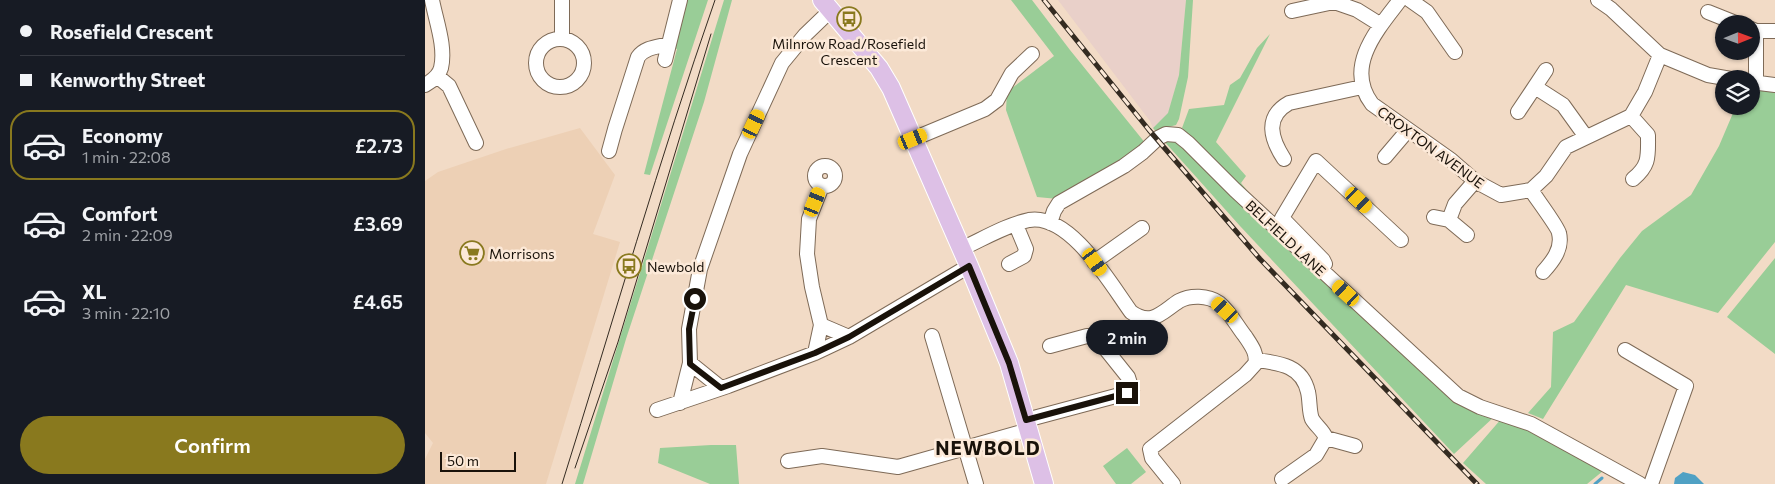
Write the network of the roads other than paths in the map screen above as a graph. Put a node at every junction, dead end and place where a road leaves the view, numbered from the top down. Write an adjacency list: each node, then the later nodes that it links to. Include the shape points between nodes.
1 (432, 0): 22 (street, via 442,49)
2 (562, 0): 15 (street)
3 (680, 0): 16 (street)
4 (1400, 0): 12 (street)
5 (1410, 0): 17 (street, via 1427,12)
6 (1598, 0): 8 (street)
7 (826, 5): 33 (main road, via 879,68); 62 (street, via 782,63 740,154 700,269 689,329)
8 (1614, 5): 19 (street)
9 (1292, 11): 12 (street, via 1334,2 1357,10)
10 (1708, 12): 11 (street)
11 (1716, 15)
12 (1381, 25): 27 (street, via 1362,61)
13 (1760, 30): 14 (street)
14 (1775, 31)
15 (562, 39)
16 (669, 44): 20 (street); 35 (street, via 641,52 638,57)
17 (1455, 52)
18 (1032, 54): 33 (street, via 1012,73 997,100 985,109)
19 (1660, 55): 23 (street); 30 (street)
20 (665, 60)
21 (1546, 70): 28 (street)
22 (437, 76): 25 (street); 34 (street, via 449,86 465,131)
23 (1715, 76)
24 (1760, 83): 26 (street)
25 (425, 85)
26 (1775, 85)
27 (1362, 87): 31 (street, CROXTON AVENUE, via 1372,104); 37 (street, via 1289,103 1281,108 1272,125 1275,145)
28 (1535, 87): 29 (street); 32 (street, via 1563,105)
29 (1518, 112)
30 (1631, 116): 32 (street); 38 (street, via 1648,135 1644,170)
31 (1408, 130): 36 (street); 39 (street, CROXTON AVENUE)
32 (1586, 137): 41 (street, via 1566,147 1546,176)
33 (913, 139): 49 (main road)
34 (476, 143)
35 (609, 151)
36 (1385, 157)
37 (1284, 159)
38 (1633, 179)
39 (1475, 181): 41 (street, CROXTON AVENUE, via 1501,195); 43 (street, via 1455,204)
40 (822, 186): 55 (street, via 809,219 807,254)
41 (1531, 190): 53 (street, via 1559,233 1559,247)
42 (1434, 217): 43 (street)
43 (1449, 220): 47 (street)
44 (1050, 222): 45 (street, via 1029,220); 50 (street, via 1072,236); 54 (street, BELFIELD LANE, via 1059,203 1124,166 1158,138 1166,134 1178,135)
45 (1017, 225): 49 (street); 51 (street, via 1026,249 1024,256)
46 (1142, 228): 50 (street)
47 (1467, 235)
48 (1401, 240): 54 (street, via 1316,161 1282,218 1323,260)
49 (961, 249): 52 (main road)
50 (1095, 262): 61 (street, via 1137,316 1153,318 1179,301 1193,297 1218,302 1252,345)
51 (1009, 264)
52 (969, 266): 57 (street); 66 (main road, via 1009,363)
53 (1543, 272)
54 (1332, 280): 75 (street, BELFIELD LANE, via 1458,396 1531,424)
55 (821, 325): 57 (street); 60 (street)
56 (932, 336): 69 (street)
57 (849, 337): 60 (street)
58 (1050, 346): 66 (street, via 1087,336 1096,337 1128,377 1132,390)
59 (1625, 350): 76 (street, via 1685,386)
60 (815, 353): 63 (street)
61 (1256, 360): 67 (street, via 1286,365 1302,378 1312,419); 74 (street, via 1252,368 1150,449 1152,458)
62 (690, 364): 63 (street); 64 (street)
63 (721, 388): 64 (street)
64 (680, 403): 65 (street)
65 (657, 410)
66 (1027, 425): 69 (street); 73 (main road)
67 (1326, 438): 68 (street); 71 (street, via 1317,455)
68 (1355, 446)
69 (966, 448): 70 (street, via 898,467 822,456); 72 (street)
70 (788, 461)
71 (1282, 479)
72 (976, 484)
73 (1044, 484)
74 (1173, 484)
75 (1640, 484)
76 (1651, 484)

